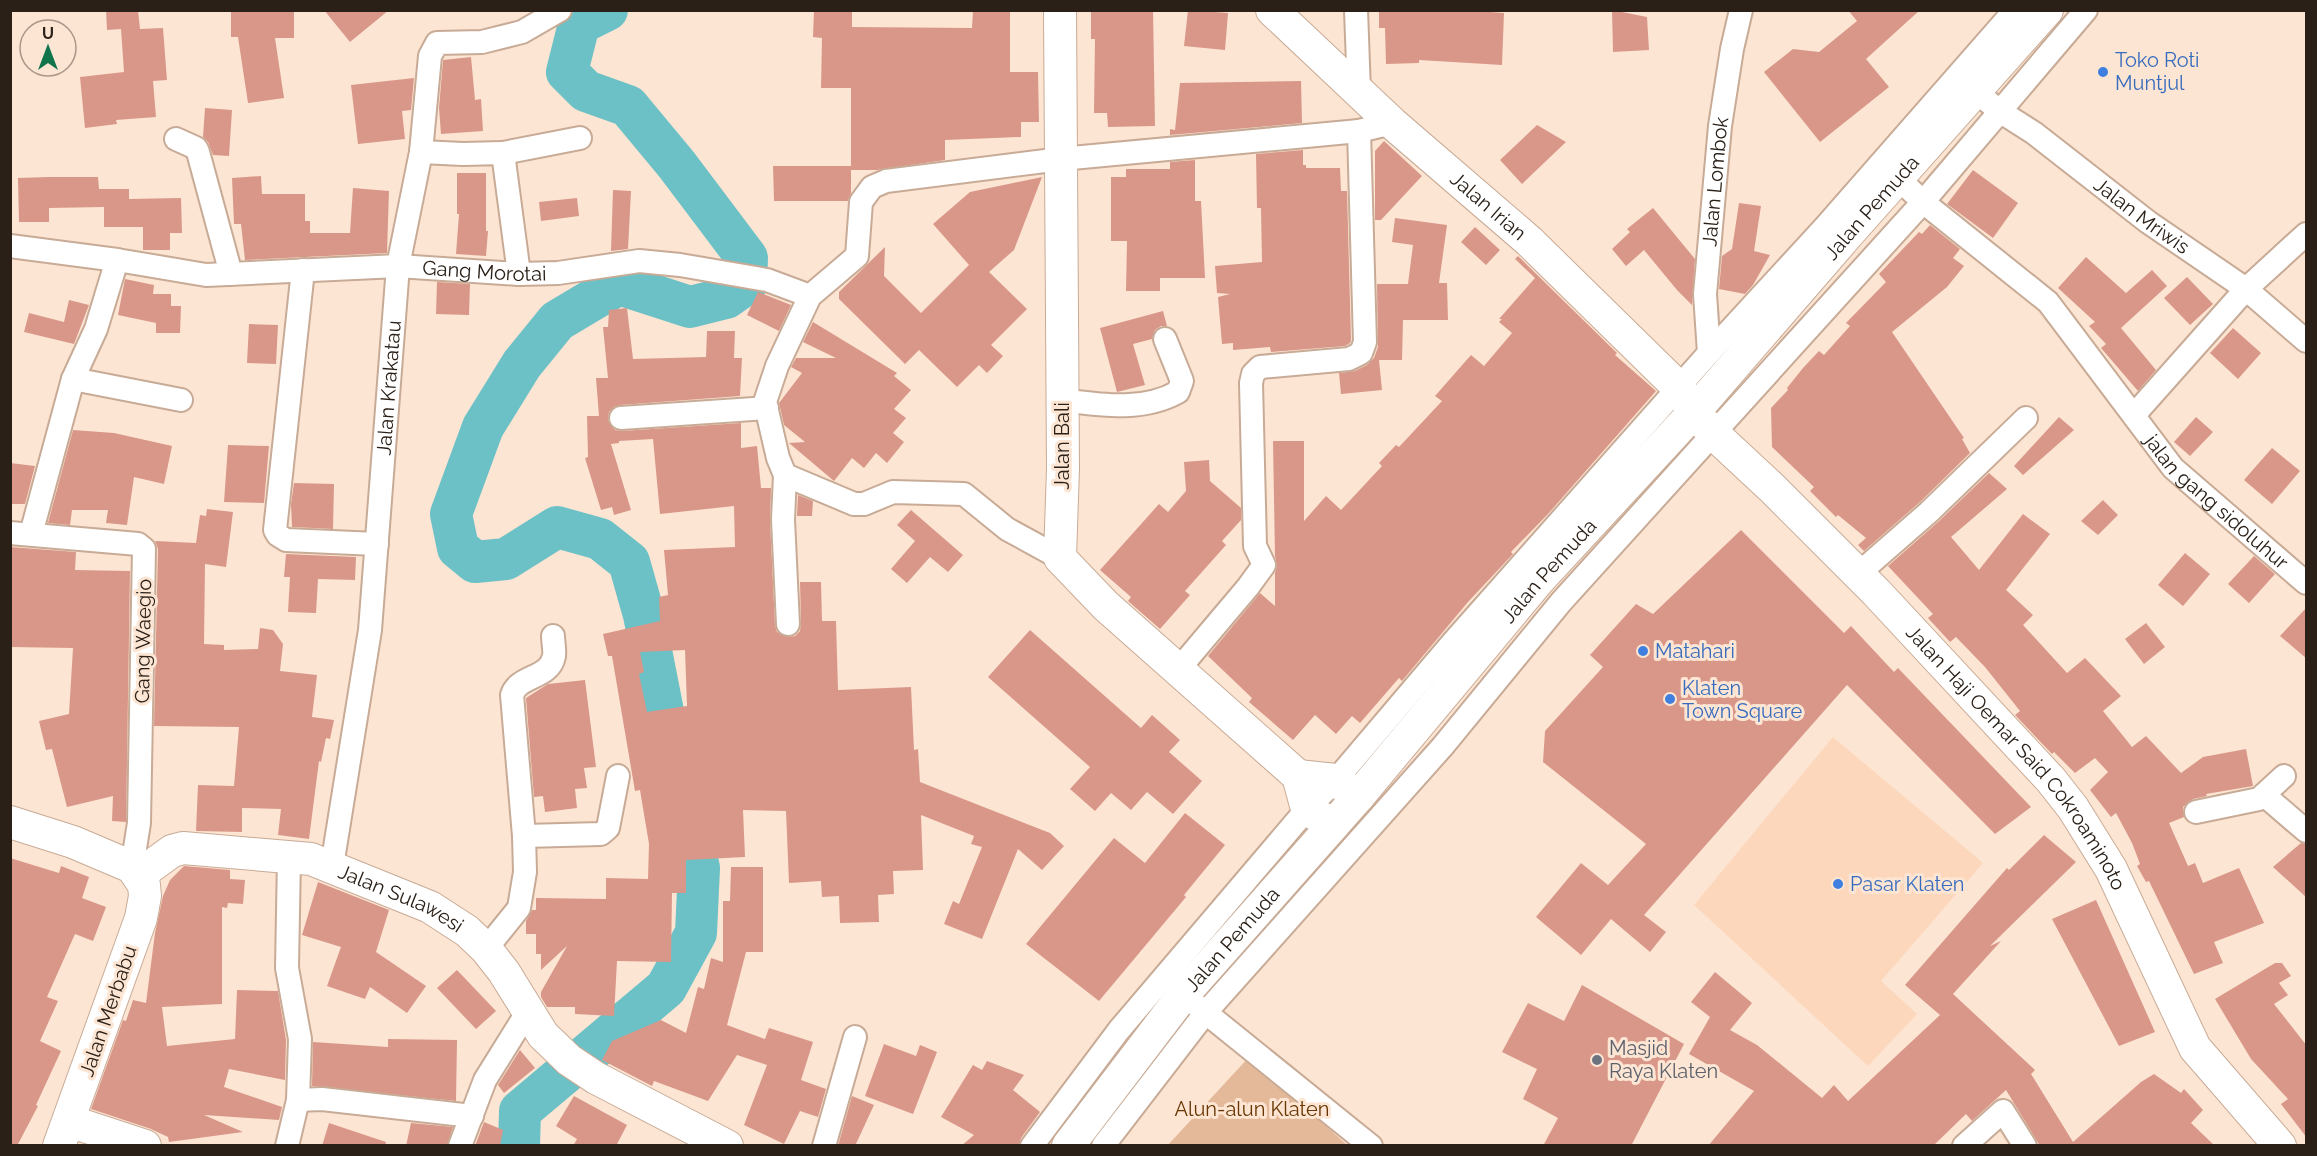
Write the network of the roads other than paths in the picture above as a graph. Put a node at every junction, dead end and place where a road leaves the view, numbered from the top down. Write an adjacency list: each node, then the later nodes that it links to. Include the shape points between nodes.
1 (560, 10): 16 (street, Jalan Krakatau, via 522,32 482,42 437,43 430,56)
2 (1060, 10): 18 (main road, Jalan Bali)
3 (1272, 10): 9 (main road, Jalan Irian)
4 (1356, 10): 9 (street)
5 (1741, 10): 33 (street, Jalan Lombok, via 1720,126 1705,294)
6 (2014, 10): 21 (street)
7 (2047, 10): 10 (main road, Jalan Pemuda)
8 (2086, 10): 11 (street)
9 (1359, 92): 12 (main road, Jalan Irian)
10 (1976, 92): 11 (street, Jalan Mriwis); 19 (main road, Jalan Pemuda)
11 (2001, 112): 20 (street); 29 (street, Jalan Mriwis, via 2148,222)
12 (1392, 123): 13 (street); 38 (main road, Jalan Irian, via 1529,241)
13 (1359, 131): 18 (street); 50 (street, via 1365,342 1361,353 1350,359 1260,367 1253,374 1255,546 1264,565)
14 (580, 138): 17 (street)
15 (186, 143): 27 (street)
16 (421, 152): 17 (street); 25 (street, Jalan Krakatau)
17 (503, 153): 28 (street)
18 (1061, 159): 30 (street, via 886,181 872,187 861,202 857,256); 36 (main road, Jalan Bali)
19 (1899, 179): 20 (street, jalan gang sidoluhur); 21 (main road, Jalan Pemuda)
20 (1923, 202): 38 (street, via 1846,289); 39 (street, jalan gang sidoluhur, via 2048,302)
21 (1838, 224): 33 (street); 38 (main road, Jalan Pemuda, via 1826,260)
22 (2307, 234): 29 (street)
23 (10, 246): 24 (street)
24 (117, 260): 27 (street, Gang Morotai, via 206,275); 34 (street, via 96,329)
25 (398, 266): 26 (street, Gang Morotai); 28 (street, Gang Morotai); 44 (street, Jalan Krakatau)
26 (303, 270): 27 (street, Gang Morotai); 44 (street, via 275,530 285,540)
27 (231, 274)
28 (519, 274): 30 (street, Gang Morotai, via 558,273 639,261 767,280)
29 (2246, 289): 32 (street, Jalan Mriwis); 39 (street)
30 (810, 296): 37 (street, via 777,366 765,402)
31 (1165, 339): 36 (street, via 1182,381 1178,392 1134,406)
32 (2307, 341)
33 (1709, 353): 38 (street)
34 (74, 379): 35 (street); 43 (street)
35 (181, 400)
36 (1062, 400): 45 (main road, Jalan Bali)
37 (767, 408): 40 (street); 42 (street)
38 (1696, 412): 46 (main road, Jalan Haji Oemar Said Cokroaminoto); 54 (main road, Jalan Pemuda); 65 (street, via 1561,602 1443,746)
39 (2134, 415): 47 (street, jalan gang sidoluhur, via 2173,468)
40 (621, 418)
41 (2026, 418): 46 (street)
42 (785, 475): 45 (street, via 854,504 893,492 964,494 1007,529); 48 (street)
43 (21, 533): 63 (street, Gang Waegio, via 138,544 144,549)
44 (377, 544): 62 (street, Jalan Krakatau, via 370,630)
45 (1060, 558): 50 (main road, via 1106,606)
46 (1858, 574): 82 (main road, Jalan Haji Oemar Said Cokroaminoto, via 2073,808 2111,869 2194,1048)
47 (2307, 583)
48 (788, 624)
49 (553, 636): 60 (street, via 554,657 550,664 541,674 514,688 512,695)
50 (1178, 670): 52 (main road)
51 (618, 776): 60 (street, via 608,828 601,834)
52 (1298, 776): 54 (main road); 57 (main road)
53 (2284, 776): 55 (street)
54 (1347, 788): 57 (main road, Jalan Pemuda)
55 (2254, 799): 56 (street); 59 (street)
56 (2196, 812)
57 (1320, 817): 65 (main road, Jalan Pemuda); 76 (street, via 1119,1030)
58 (10, 822): 63 (main road, via 82,845)
59 (2307, 831)
60 (524, 836): 64 (street, via 525,872 519,908)
61 (289, 857): 62 (main road, Jalan Sulawesi); 63 (main road, Jalan Sulawesi, via 183,848); 68 (street, via 287,968 300,1039)
62 (332, 866): 64 (main road, Jalan Sulawesi, via 430,907)
63 (135, 871): 70 (main road, Jalan Merbabu, via 144,885 141,918)
64 (486, 948): 66 (main road, Jalan Sulawesi)
65 (1194, 1003): 77 (main road, Jalan Pemuda); 78 (street); 79 (street)
66 (528, 1011): 69 (street, via 485,1080); 74 (main road, Jalan Sulawesi, via 543,1035 569,1060)
67 (855, 1037): 75 (street)
68 (298, 1100): 69 (street, via 322,1099); 72 (street)
69 (472, 1116): 73 (street)
70 (64, 1133): 71 (main road)
71 (145, 1146)
72 (287, 1146)
73 (460, 1146)
74 (727, 1146)
75 (824, 1146)
76 (1032, 1146)
77 (1068, 1146)
78 (1102, 1146)
79 (1371, 1146)
80 (1964, 1146): 81 (street, via 2003,1111)
81 (2025, 1146)
82 (2280, 1146)

